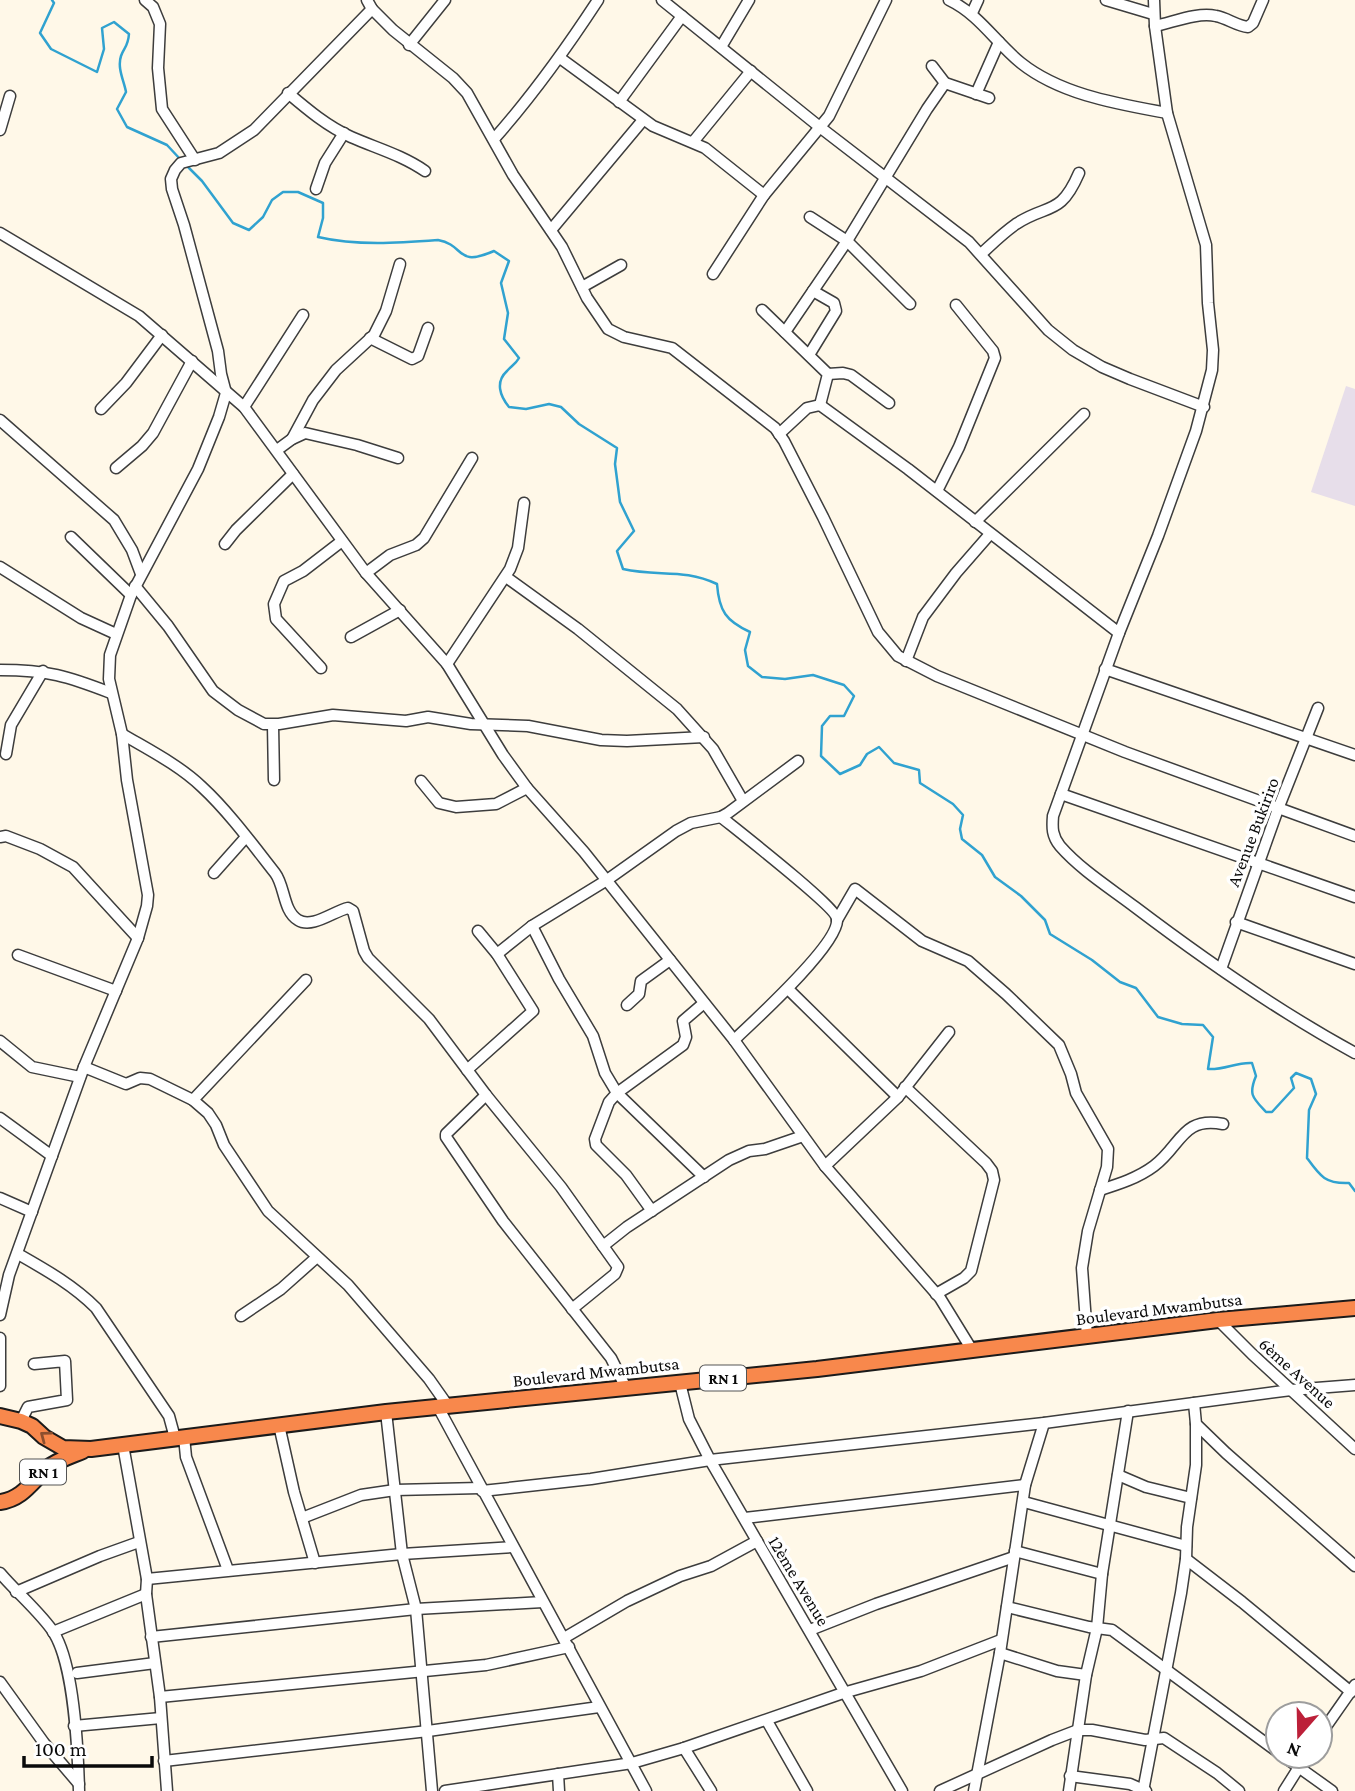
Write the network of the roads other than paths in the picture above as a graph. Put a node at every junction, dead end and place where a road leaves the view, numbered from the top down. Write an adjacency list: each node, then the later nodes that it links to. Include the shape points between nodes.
1 (145, 0): 36 (street, via 160,24 162,109)
2 (445, 0): 18 (street)
3 (598, 0): 20 (street)
4 (662, 0): 15 (street)
5 (750, 0): 19 (street)
6 (886, 0): 31 (street)
7 (949, 0): 13 (street)
8 (978, 0): 13 (street)
9 (1106, 0): 14 (street)
10 (1154, 0): 14 (street)
11 (1263, 0): 16 (street, via 1248,27 1205,15)
12 (370, 4): 18 (street); 24 (street)
13 (972, 13): 17 (street)
14 (1153, 14): 16 (street)
15 (681, 16): 19 (street); 28 (street)
16 (1155, 26): 29 (street)
17 (999, 42): 25 (street); 29 (street, via 1022,64 1064,87)
18 (410, 45): 34 (street, via 461,86)
19 (721, 47): 22 (street)
20 (560, 58): 28 (street); 34 (street)
21 (932, 66): 23 (street)
22 (751, 71): 31 (street); 35 (street)
23 (945, 83): 25 (street); 39 (street)
24 (289, 93): 33 (street); 36 (street, via 237,143)
25 (976, 94): 27 (street)
26 (10, 96): 32 (street)
27 (989, 98)
28 (619, 102): 30 (street)
29 (1167, 113): 67 (street, via 1206,245 1213,349)
30 (643, 120): 35 (street); 43 (street)
31 (821, 128): 39 (street); 41 (street)
32 (0, 130)
33 (344, 133): 37 (street); 40 (street)
34 (494, 139): 43 (street, via 522,191)
35 (694, 142): 41 (street)
36 (195, 160): 63 (street, via 174,170 172,189)
37 (425, 171)
38 (1079, 173): 46 (street, via 1065,200 1014,225)
39 (887, 178): 45 (street); 46 (street)
40 (316, 188)
41 (764, 195): 49 (street)
42 (810, 217): 45 (street)
43 (551, 230): 50 (street)
44 (0, 233): 58 (street, via 127,308)
45 (847, 241): 51 (street); 52 (street)
46 (981, 254): 67 (street, via 1048,330 1073,350 1102,367)
47 (400, 264): 59 (street, via 386,311)
48 (621, 265): 50 (street)
49 (713, 274)
50 (582, 287): 71 (street, via 608,328 624,337 671,348)
51 (813, 291): 57 (street); 60 (street, via 834,303 836,311)
52 (910, 304)
53 (956, 305): 78 (street, via 995,358)
54 (762, 310): 57 (street)
55 (303, 315): 66 (street)
56 (428, 328): 59 (street, via 418,356 412,359)
57 (785, 332): 60 (street)
58 (162, 335): 61 (street); 68 (street)
59 (370, 338): 72 (street, via 336,370)
60 (809, 355): 62 (street)
61 (192, 361): 63 (street); 76 (street, via 153,433)
62 (828, 374): 64 (street, via 850,374); 65 (street)
63 (226, 393): 66 (street); 87 (street, via 190,485)
64 (889, 404)
65 (820, 405): 71 (street, via 807,408); 78 (street)
66 (244, 407): 73 (street)
67 (1204, 407): 91 (street)
68 (101, 409)
69 (1084, 414): 80 (street)
70 (0, 420): 87 (street, via 114,520)
71 (779, 434): 94 (street, via 877,632)
72 (292, 439): 73 (street); 74 (street, via 311,434)
73 (277, 450): 77 (street)
74 (398, 458)
75 (471, 458): 86 (street, via 424,538)
76 (116, 468)
77 (293, 474): 83 (street); 84 (street)
78 (937, 491): 80 (street)
79 (524, 503): 88 (street, via 518,548)
80 (975, 522): 81 (street)
81 (990, 534): 91 (street); 94 (street, via 923,617)
82 (71, 537): 89 (street)
83 (342, 541): 86 (street); 96 (street, via 284,581 274,604 276,619)
84 (225, 544)
85 (0, 567): 92 (street, via 81,618)
86 (366, 573): 90 (street)
87 (141, 574): 89 (street)
88 (506, 578): 95 (street); 106 (street, via 578,629 677,709)
89 (133, 591): 92 (street); 102 (street, via 168,626 215,693 258,722)
90 (400, 610): 93 (street); 95 (street)
91 (1119, 633): 97 (street)
92 (116, 634): 100 (street, via 109,664)
93 (351, 637)
94 (906, 660): 105 (street)
95 (447, 664): 103 (street)
96 (321, 668)
97 (1105, 669): 105 (street); 107 (street)
98 (0, 670): 99 (street)
99 (43, 671): 100 (street); 108 (street, via 11,725)
100 (111, 694): 104 (street)
101 (1318, 708): 107 (street, Avenue Bukiriro)
102 (273, 725): 103 (street, via 333,715); 111 (street)
103 (484, 725): 106 (street, via 528,726 614,741); 113 (street)
104 (122, 734): 120 (street, via 202,787); 129 (street, via 148,895)
105 (1083, 734): 114 (street); 116 (street)
106 (704, 737): 115 (street)
107 (1307, 738): 109 (street); 116 (street, Avenue Bukiriro)
108 (6, 754)
109 (1355, 755)
110 (798, 761): 115 (street)
111 (274, 780)
112 (421, 781): 113 (street, via 439,803 456,807 496,804)
113 (527, 788): 123 (street)
114 (1061, 794): 121 (street); 134 (street, via 1051,831 1060,845)
115 (743, 801): 117 (street)
116 (1278, 809): 118 (street); 121 (street, Avenue Bukiriro)
117 (721, 817): 123 (street, via 676,831); 125 (street, via 814,894)
118 (1355, 836)
119 (0, 837): 129 (street, via 40,849 73,867)
120 (246, 837): 122 (street); 144 (street, via 278,877 291,914 298,920 312,922 342,909 353,911 368,958 429,1019)
121 (1258, 864): 124 (street); 126 (street, Avenue Bukiriro)
122 (214, 873)
123 (607, 880): 127 (street); 132 (street)
124 (1355, 897)
125 (837, 919): 136 (street, via 836,928); 157 (street, via 855,888 922,942 968,961 1059,1045 1076,1093 1108,1149)
126 (1236, 922): 133 (street); 134 (street, Avenue Bukiriro)
127 (532, 926): 130 (street); 147 (street, via 593,1036)
128 (478, 931): 130 (street)
129 (138, 937): 137 (street)
130 (497, 954): 144 (street, via 533,1011)
131 (18, 955): 137 (street)
132 (670, 960): 138 (street); 139 (street, via 640,981 639,993)
133 (1355, 964)
134 (1221, 969): 143 (street)
135 (306, 980): 150 (street)
136 (788, 989): 141 (street); 149 (street)
137 (116, 991): 145 (street)
138 (704, 1003): 141 (street); 147 (street, via 683,1021 683,1045)
139 (626, 1004)
140 (949, 1032): 146 (street)
141 (734, 1040): 153 (street)
142 (0, 1041): 145 (street, via 32,1067)
143 (1355, 1052)
144 (467, 1070): 148 (street)
145 (82, 1072): 150 (street, via 126,1084 150,1079); 154 (street)
146 (905, 1087): 149 (street); 164 (street, via 986,1163 994,1180 971,1271)
147 (617, 1093): 156 (street); 159 (street, via 608,1101 595,1142)
148 (486, 1095): 161 (street); 167 (street, via 446,1138)
149 (898, 1097): 155 (street)
150 (193, 1100): 163 (street, via 216,1125 263,1206)
151 (0, 1118): 154 (street)
152 (1223, 1124): 157 (street, via 1203,1122 1192,1127 1146,1172)
153 (803, 1136): 155 (street); 156 (street, via 749,1151)
154 (52, 1156): 160 (street)
155 (825, 1166): 164 (street)
156 (704, 1177): 159 (street)
157 (1100, 1190): 171 (street, via 1082,1268)
158 (0, 1198): 160 (street)
159 (652, 1211): 161 (street)
160 (32, 1212): 162 (street)
161 (603, 1246): 167 (street, via 618,1270)
162 (18, 1254): 165 (street); 189 (street, via 81,1293 96,1308)
163 (317, 1257): 169 (street); 181 (street, via 357,1295 429,1379)
164 (936, 1294): 173 (street)
165 (1, 1300): 168 (street)
166 (1355, 1307): 170 (highway, Boulevard Mwambutsa / RN 1)
167 (572, 1309): 178 (street, via 611,1358)
168 (0, 1315)
169 (241, 1316)
170 (1218, 1320): 171 (highway, Boulevard Mwambutsa / RN 1); 179 (street, 6ème Avenue)
171 (1087, 1336): 173 (highway, Boulevard Mwambutsa / RN 1)
172 (0, 1338): 177 (street)
173 (972, 1350): 175 (highway, Boulevard Mwambutsa / RN 1)
174 (34, 1364): 185 (street, via 65,1361 67,1400 28,1407)
175 (680, 1383): 178 (highway, Boulevard Mwambutsa / RN 1); 193 (street, 12ème Avenue, via 690,1419)
176 (1355, 1385): 179 (street)
177 (0, 1386)
178 (626, 1388): 181 (highway, Boulevard Mwambutsa / RN 1)
179 (1290, 1390): 180 (street); 192 (street, 6ème Avenue)
180 (1194, 1403): 182 (street); 187 (street)
181 (443, 1407): 183 (highway, Boulevard Mwambutsa / RN 1); 196 (street)
182 (1128, 1411): 186 (street); 194 (street)
183 (386, 1412): 188 (highway, Boulevard Mwambutsa / RN 1); 197 (street)
184 (0, 1416): 185 (highway, Boulevard Mwambutsa / RN 1)
185 (21, 1421): 191 (highway, Boulevard Mwambutsa / RN 1, one-way to 185, via 63,1448)
186 (1044, 1423): 193 (street); 195 (street)
187 (1196, 1424): 198 (street); 212 (street)
188 (279, 1425): 189 (highway, Boulevard Mwambutsa / RN 1); 201 (street)
189 (180, 1438): 190 (highway, Boulevard Mwambutsa / RN 1); 213 (street)
190 (123, 1445): 191 (highway, Boulevard Mwambutsa / RN 1); 205 (street)
191 (91, 1449): 199 (highway, Boulevard Mwambutsa / RN 1, via 54,1464 23,1493)
192 (1355, 1449)
193 (710, 1460): 196 (street, via 591,1479); 202 (street, 12ème Avenue)
194 (1118, 1475): 198 (street); 203 (street)
195 (1025, 1485): 200 (street); 202 (street)
196 (481, 1489): 197 (street); 207 (street)
197 (395, 1490): 201 (street, via 361,1495); 208 (street)
198 (1191, 1498): 206 (street)
199 (0, 1502)
200 (1024, 1502): 203 (street); 209 (street)
201 (302, 1518): 211 (street)
202 (745, 1518): 204 (street, 12ème Avenue)
203 (1110, 1524): 206 (street); 215 (street)
204 (757, 1541): 223 (street, 12ème Avenue); 227 (street, via 627,1601)
205 (139, 1542): 216 (street); 217 (street)
206 (1186, 1546): 210 (street)
207 (513, 1547): 208 (street); 219 (street)
208 (402, 1554): 211 (street); 221 (street)
209 (1015, 1554): 215 (street); 220 (street); 223 (street)
210 (1186, 1559): 230 (street); 235 (street)
211 (315, 1563): 213 (street)
212 (1355, 1566)
213 (228, 1570): 216 (street)
214 (0, 1573): 217 (street)
215 (1102, 1574): 222 (street)
216 (147, 1579): 218 (street)
217 (8, 1588): 224 (street)
218 (146, 1594): 224 (street); 225 (street)
219 (543, 1602): 221 (street); 227 (street)
220 (1007, 1607): 222 (street); 226 (street)
221 (416, 1609): 225 (street); 231 (street)
222 (1097, 1628): 230 (street, via 1112,1630); 233 (street)
223 (810, 1630): 236 (street, 12ème Avenue)
224 (53, 1632): 242 (street, via 65,1657)
225 (151, 1637): 229 (street)
226 (1001, 1640): 228 (street); 236 (street, via 921,1671)
227 (566, 1643): 231 (street, via 486,1665); 238 (street)
228 (1000, 1653): 233 (street); 253 (street)
229 (155, 1664): 232 (street); 237 (street)
230 (1166, 1670): 245 (street); 246 (street)
231 (422, 1672): 237 (street); 244 (street)
232 (77, 1673)
233 (1086, 1675): 243 (street)
234 (0, 1682): 255 (street)
235 (1353, 1688): 239 (street)
236 (843, 1693): 241 (street); 265 (street, 12ème Avenue)
237 (160, 1697): 240 (street)
238 (599, 1707): 244 (street); 249 (street)
239 (1334, 1715)
240 (161, 1718): 242 (street); 248 (street)
241 (767, 1721): 247 (street); 264 (street)
242 (74, 1726): 255 (street)
243 (1078, 1730): 245 (street); 253 (street); 254 (street)
244 (428, 1731): 248 (street); 259 (street)
245 (1155, 1738): 257 (street); 269 (street, via 1164,1738)
246 (1264, 1742)
247 (684, 1748): 249 (street); 263 (street)
248 (164, 1761): 258 (street)
249 (632, 1763): 252 (street); 262 (street)
250 (1298, 1770): 270 (street)
251 (1302, 1770): 271 (street)
252 (558, 1774): 256 (street); 261 (street)
253 (976, 1774): 266 (street); 267 (street)
254 (1070, 1776): 257 (street); 268 (street)
255 (79, 1787)
256 (494, 1787): 260 (street)
257 (1144, 1790)
258 (167, 1791)
259 (432, 1791)
260 (445, 1791)
261 (559, 1791)
262 (646, 1791)
263 (711, 1791)
264 (807, 1791)
265 (902, 1791)
266 (940, 1791)
267 (974, 1791)
268 (1069, 1791)
269 (1239, 1791)
270 (1284, 1791)
271 (1332, 1791)

